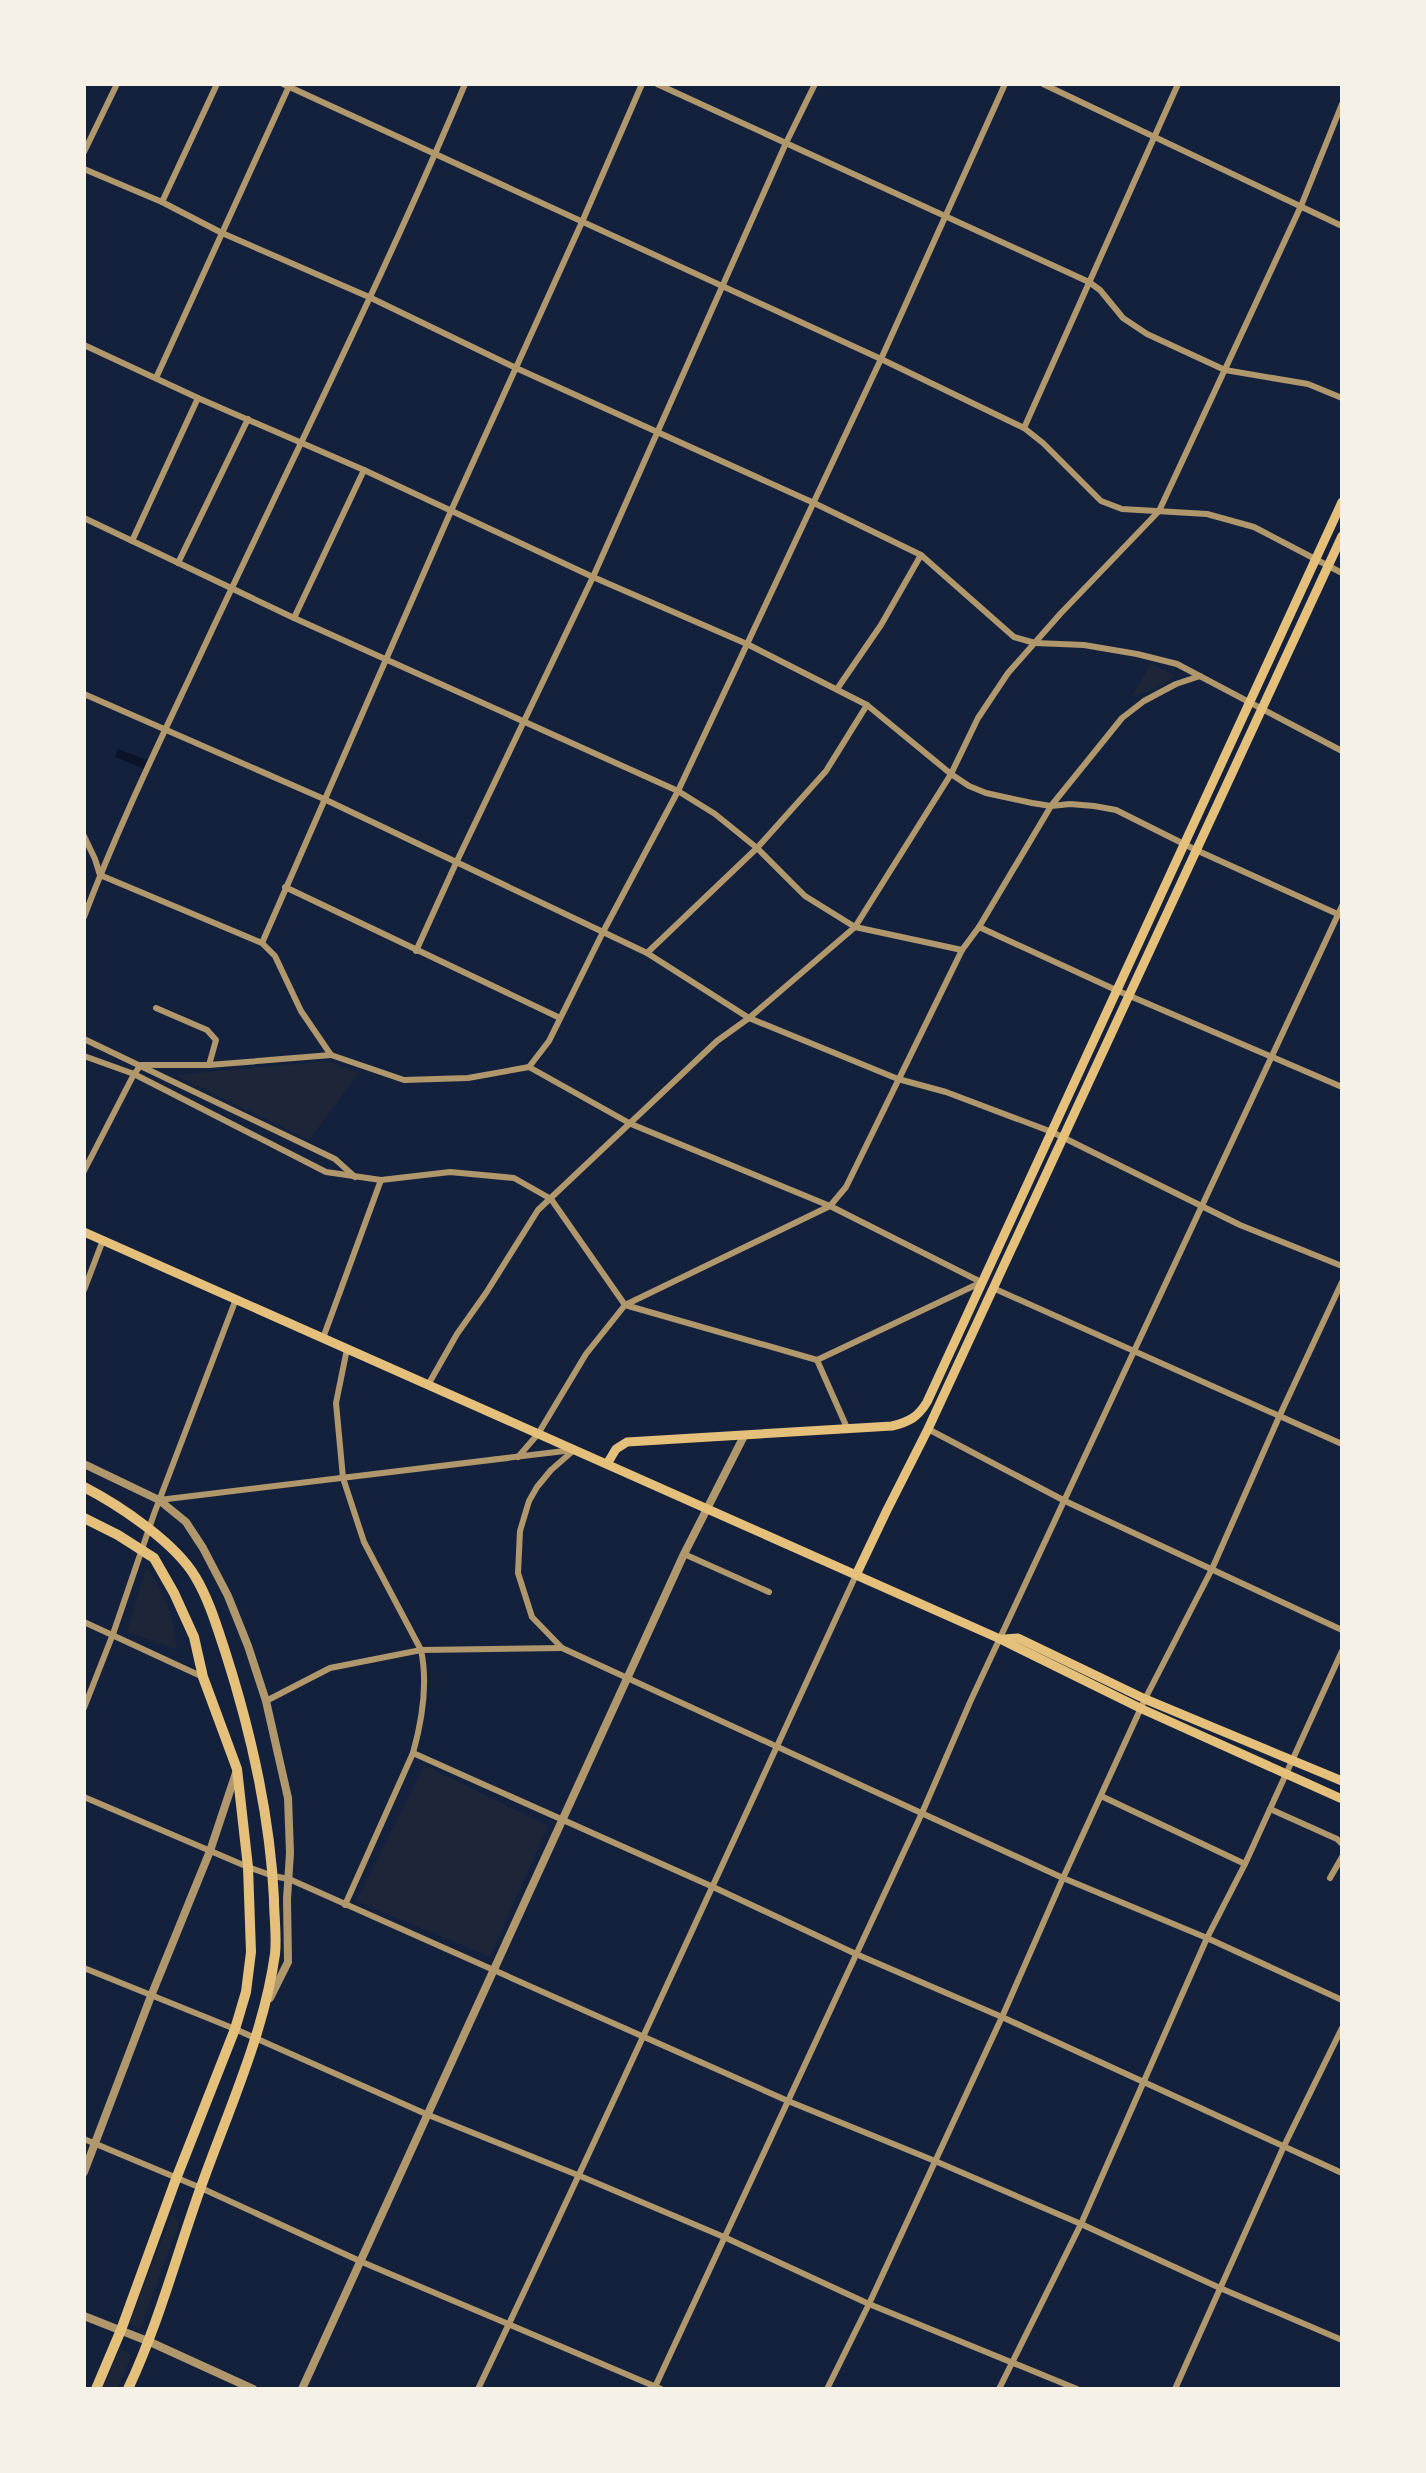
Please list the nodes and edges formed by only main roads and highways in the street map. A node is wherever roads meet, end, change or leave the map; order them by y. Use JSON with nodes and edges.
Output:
{"nodes":[{"id":1,"x":1342,"y":502,"type":"edge"},
{"id":2,"x":1342,"y":536,"type":"edge"},
{"id":3,"x":84,"y":1232,"type":"edge"},
{"id":4,"x":927,"y":1402,"type":"junction"},
{"id":5,"x":912,"y":1427,"type":"junction"},
{"id":6,"x":928,"y":1429,"type":"junction"},
{"id":7,"x":921,"y":1442,"type":"junction"},
{"id":8,"x":607,"y":1464,"type":"junction"},
{"id":9,"x":84,"y":1487,"type":"edge"},
{"id":10,"x":84,"y":1518,"type":"edge"},
{"id":11,"x":856,"y":1575,"type":"junction"},
{"id":12,"x":1144,"y":1704,"type":"junction"},
{"id":13,"x":1342,"y":1781,"type":"edge"},
{"id":14,"x":1342,"y":1799,"type":"edge"},
{"id":15,"x":96,"y":2389,"type":"edge"},
{"id":16,"x":128,"y":2389,"type":"edge"}],
"edges":[{"from":1,"to":4,"type":"main road"},
{"from":2,"to":6,"type":"main road"},
{"from":3,"to":8,"type":"main road"},
{"from":4,"to":5,"type":"main road"},
{"from":4,"to":6,"type":"main road"},
{"from":5,"to":7,"type":"main road"},
{"from":5,"to":8,"type":"main road"},
{"from":6,"to":7,"type":"main road"},
{"from":7,"to":11,"type":"main road"},
{"from":8,"to":11,"type":"main road"},
{"from":9,"to":16,"type":"main road"},
{"from":10,"to":15,"type":"main road"},
{"from":11,"to":12,"type":"main road"},
{"from":12,"to":13,"type":"main road"},
{"from":12,"to":14,"type":"main road"}]}
